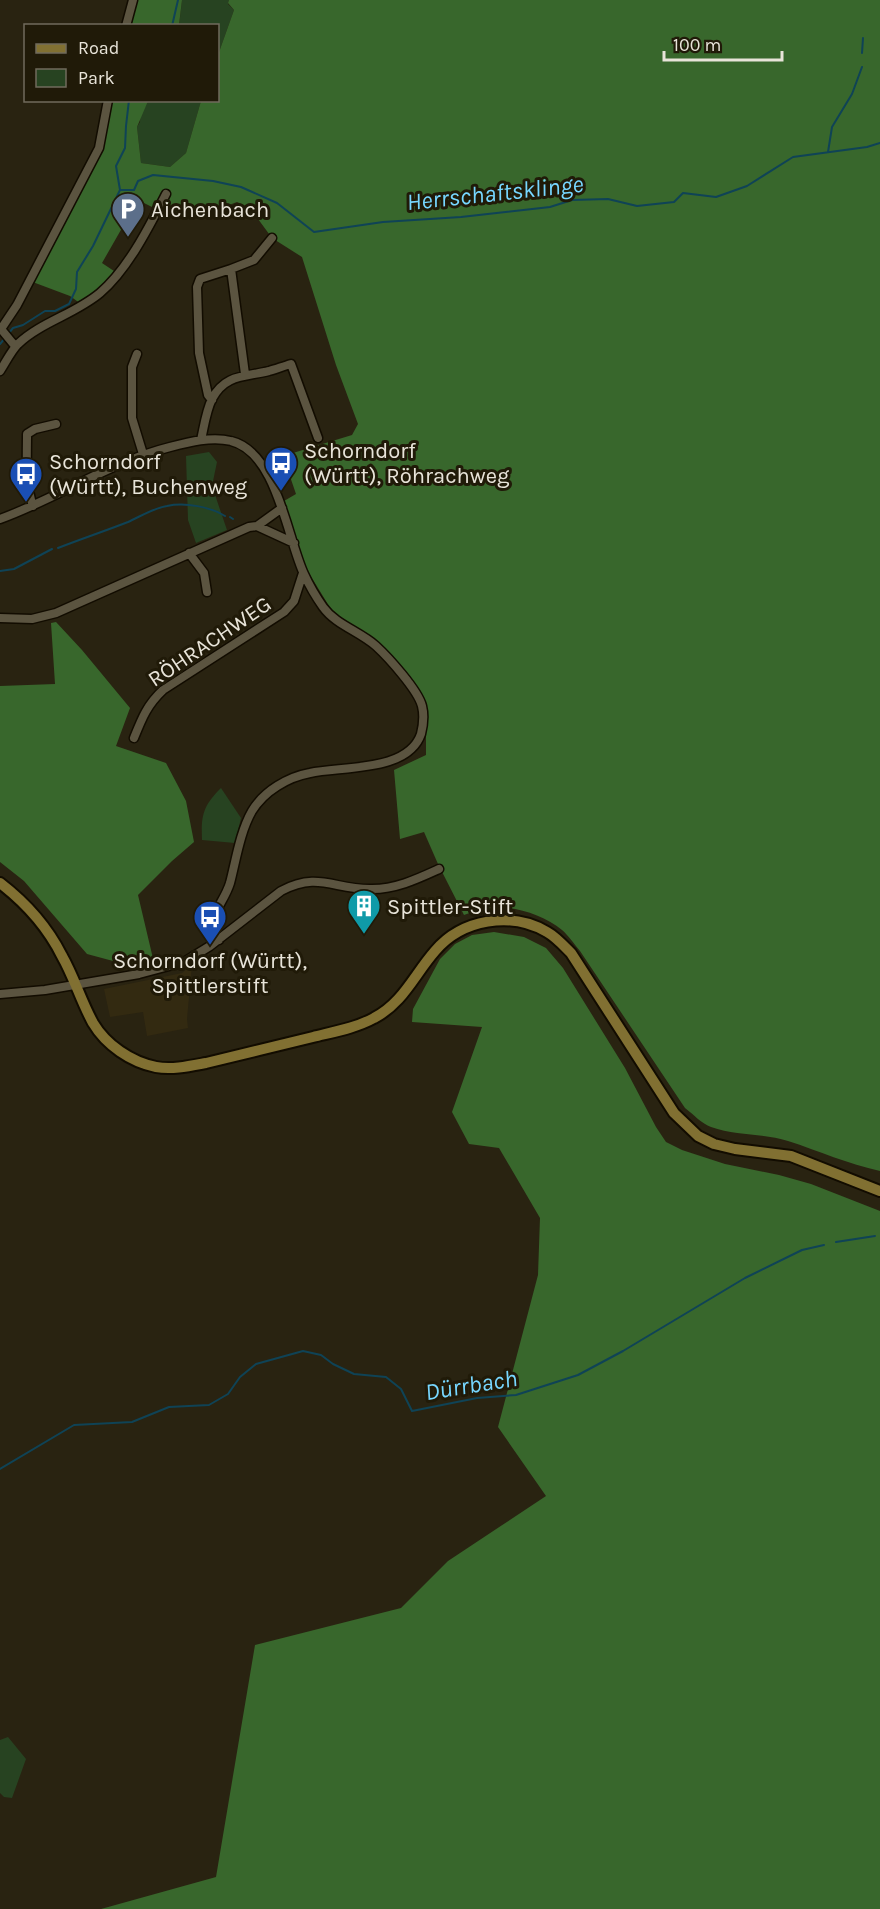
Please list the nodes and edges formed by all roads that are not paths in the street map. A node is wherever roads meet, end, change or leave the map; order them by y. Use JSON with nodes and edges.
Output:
{"nodes":[{"id":1,"x":133,"y":0,"type":"edge"},
{"id":2,"x":127,"y":24,"type":"edge"},
{"id":3,"x":108,"y":102,"type":"edge"},
{"id":4,"x":166,"y":194,"type":"dead end"},
{"id":5,"x":272,"y":238,"type":"dead end"},
{"id":6,"x":231,"y":269,"type":"junction"},
{"id":7,"x":1,"y":329,"type":"edge"},
{"id":8,"x":15,"y":346,"type":"junction"},
{"id":9,"x":136,"y":354,"type":"dead end"},
{"id":10,"x":0,"y":371,"type":"edge"},
{"id":11,"x":244,"y":374,"type":"junction"},
{"id":12,"x":212,"y":400,"type":"junction"},
{"id":13,"x":56,"y":424,"type":"dead end"},
{"id":14,"x":318,"y":438,"type":"dead end"},
{"id":15,"x":201,"y":440,"type":"junction"},
{"id":16,"x":142,"y":454,"type":"junction"},
{"id":17,"x":33,"y":506,"type":"junction"},
{"id":18,"x":282,"y":508,"type":"junction"},
{"id":19,"x":0,"y":519,"type":"edge"},
{"id":20,"x":257,"y":526,"type":"junction"},
{"id":21,"x":294,"y":543,"type":"junction"},
{"id":22,"x":189,"y":554,"type":"junction"},
{"id":23,"x":303,"y":573,"type":"junction"},
{"id":24,"x":207,"y":592,"type":"dead end"},
{"id":25,"x":3,"y":618,"type":"edge"},
{"id":26,"x":134,"y":738,"type":"dead end"},
{"id":27,"x":439,"y":869,"type":"dead end"},
{"id":28,"x":0,"y":883,"type":"edge"},
{"id":29,"x":219,"y":940,"type":"junction"},
{"id":30,"x":76,"y":984,"type":"junction"},
{"id":31,"x":0,"y":994,"type":"edge"},
{"id":32,"x":880,"y":1191,"type":"edge"}],
"edges":[{"from":1,"to":2,"type":"street"},
{"from":3,"to":7,"type":"street"},
{"from":4,"to":8,"type":"street"},
{"from":5,"to":6,"type":"street"},
{"from":6,"to":11,"type":"street"},
{"from":6,"to":12,"type":"street"},
{"from":7,"to":8,"type":"street"},
{"from":8,"to":10,"type":"street"},
{"from":9,"to":16,"type":"street"},
{"from":11,"to":12,"type":"street"},
{"from":11,"to":14,"type":"street"},
{"from":12,"to":15,"type":"street"},
{"from":13,"to":17,"type":"street"},
{"from":15,"to":16,"type":"street"},
{"from":15,"to":18,"type":"street"},
{"from":16,"to":17,"type":"street"},
{"from":17,"to":19,"type":"street"},
{"from":18,"to":20,"type":"street"},
{"from":18,"to":21,"type":"street"},
{"from":20,"to":21,"type":"street"},
{"from":20,"to":22,"type":"street"},
{"from":21,"to":23,"type":"street"},
{"from":22,"to":24,"type":"street"},
{"from":22,"to":25,"type":"street"},
{"from":23,"to":26,"type":"street","name":"RÖHRACHWEG"},
{"from":23,"to":29,"type":"street"},
{"from":27,"to":29,"type":"street"},
{"from":28,"to":30,"type":"main road"},
{"from":29,"to":30,"type":"street"},
{"from":30,"to":31,"type":"street"},
{"from":30,"to":32,"type":"main road"}]}
